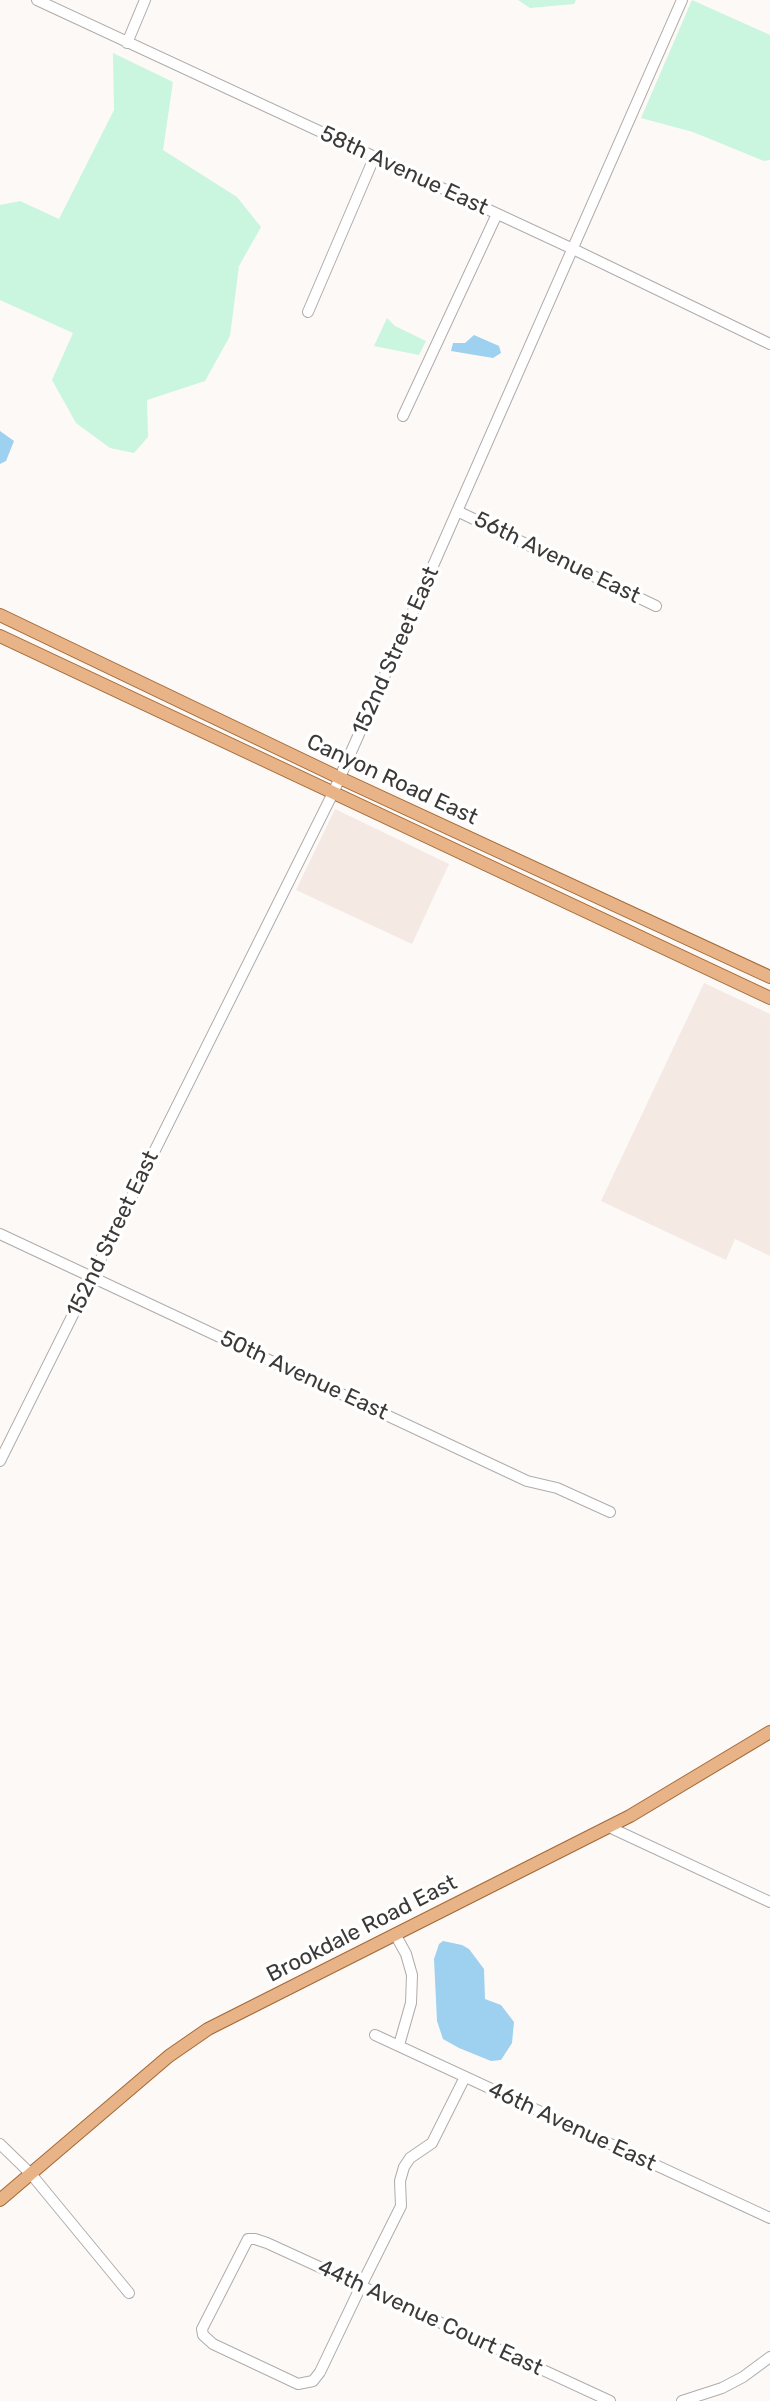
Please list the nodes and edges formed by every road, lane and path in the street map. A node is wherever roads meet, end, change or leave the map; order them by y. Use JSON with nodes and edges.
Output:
{"nodes":[{"id":1,"x":37,"y":0,"type":"edge"},
{"id":2,"x":145,"y":0,"type":"edge"},
{"id":3,"x":682,"y":0,"type":"edge"},
{"id":4,"x":127,"y":43,"type":"junction"},
{"id":5,"x":374,"y":158,"type":"junction"},
{"id":6,"x":497,"y":214,"type":"junction"},
{"id":7,"x":573,"y":249,"type":"junction"},
{"id":8,"x":308,"y":312,"type":"dead end"},
{"id":9,"x":770,"y":344,"type":"edge"},
{"id":10,"x":403,"y":416,"type":"dead end"},
{"id":11,"x":457,"y":511,"type":"junction"},
{"id":12,"x":656,"y":606,"type":"dead end"},
{"id":13,"x":0,"y":615,"type":"edge"},
{"id":14,"x":0,"y":636,"type":"edge"},
{"id":15,"x":340,"y":778,"type":"junction"},
{"id":16,"x":333,"y":793,"type":"junction"},
{"id":17,"x":770,"y":977,"type":"edge"},
{"id":18,"x":770,"y":998,"type":"edge"},
{"id":19,"x":0,"y":1234,"type":"edge"},
{"id":20,"x":92,"y":1278,"type":"junction"},
{"id":21,"x":0,"y":1461,"type":"edge"},
{"id":22,"x":610,"y":1512,"type":"dead end"},
{"id":23,"x":770,"y":1732,"type":"edge"},
{"id":24,"x":609,"y":1827,"type":"junction"},
{"id":25,"x":770,"y":1902,"type":"edge"},
{"id":26,"x":395,"y":1934,"type":"junction"},
{"id":27,"x":375,"y":2035,"type":"dead end"},
{"id":28,"x":399,"y":2045,"type":"junction"},
{"id":29,"x":465,"y":2077,"type":"junction"},
{"id":30,"x":0,"y":2144,"type":"edge"},
{"id":31,"x":31,"y":2174,"type":"junction"},
{"id":32,"x":0,"y":2200,"type":"edge"},
{"id":33,"x":770,"y":2218,"type":"edge"},
{"id":34,"x":361,"y":2286,"type":"junction"},
{"id":35,"x":129,"y":2293,"type":"dead end"},
{"id":36,"x":770,"y":2357,"type":"edge"},
{"id":37,"x":610,"y":2401,"type":"edge"},
{"id":38,"x":682,"y":2401,"type":"edge"}],
"edges":[{"from":1,"to":4,"type":"street","name":"58th Avenue East"},
{"from":2,"to":4,"type":"street"},
{"from":3,"to":7,"type":"street","name":"152nd Street East"},
{"from":4,"to":5,"type":"street","name":"58th Avenue East"},
{"from":5,"to":6,"type":"street","name":"58th Avenue East"},
{"from":5,"to":8,"type":"street"},
{"from":6,"to":7,"type":"street","name":"58th Avenue East"},
{"from":6,"to":10,"type":"street"},
{"from":7,"to":9,"type":"street","name":"58th Avenue East"},
{"from":7,"to":11,"type":"street","name":"152nd Street East"},
{"from":11,"to":12,"type":"street","name":"56th Avenue East"},
{"from":11,"to":15,"type":"street","name":"152nd Street East"},
{"from":13,"to":15,"type":"main road","name":"Canyon Road East"},
{"from":14,"to":16,"type":"main road","name":"Canyon Road East"},
{"from":15,"to":16,"type":"street","name":"152nd Street East"},
{"from":15,"to":17,"type":"main road","name":"Canyon Road East"},
{"from":16,"to":18,"type":"main road","name":"Canyon Road East"},
{"from":16,"to":20,"type":"street","name":"152nd Street East"},
{"from":19,"to":20,"type":"street","name":"50th Avenue East"},
{"from":20,"to":21,"type":"street","name":"152nd Street East"},
{"from":20,"to":22,"type":"street","name":"50th Avenue East"},
{"from":23,"to":24,"type":"main road","name":"Brookdale Road East"},
{"from":24,"to":25,"type":"street"},
{"from":24,"to":26,"type":"main road","name":"Brookdale Road East"},
{"from":26,"to":28,"type":"street"},
{"from":26,"to":31,"type":"main road","name":"Brookdale Road East"},
{"from":27,"to":28,"type":"street","name":"46th Avenue East"},
{"from":28,"to":29,"type":"street","name":"46th Avenue East"},
{"from":29,"to":33,"type":"street","name":"46th Avenue East"},
{"from":29,"to":34,"type":"street"},
{"from":30,"to":31,"type":"street"},
{"from":31,"to":32,"type":"main road","name":"Brookdale Road East"},
{"from":31,"to":35,"type":"street"},
{"from":34,"to":34,"type":"street","name":"44th Avenue Court East"},
{"from":34,"to":37,"type":"street","name":"44th Avenue Court East"},
{"from":36,"to":38,"type":"street"}]}
